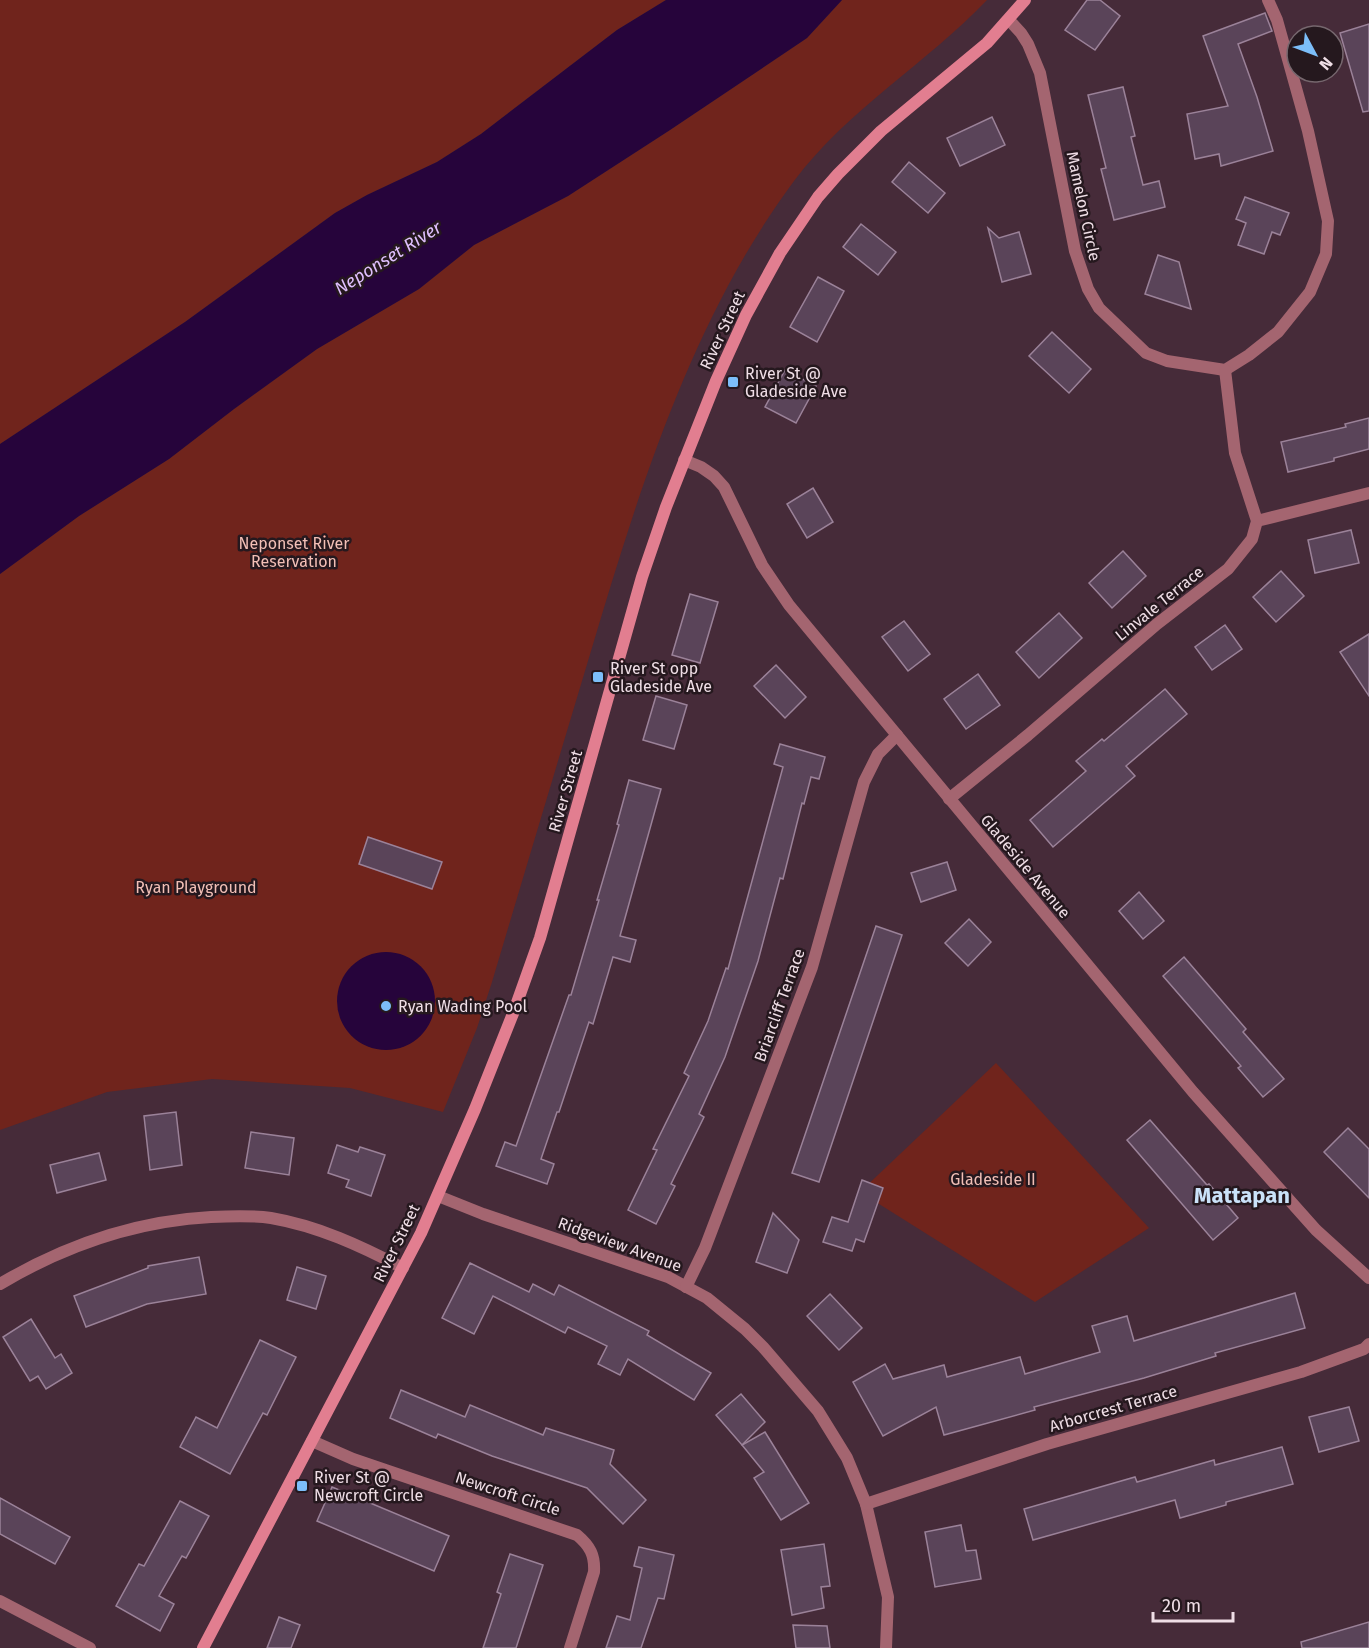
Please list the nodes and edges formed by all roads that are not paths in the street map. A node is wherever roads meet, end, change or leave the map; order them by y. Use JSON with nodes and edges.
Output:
{"nodes":[{"id":1,"x":1025,"y":0,"type":"edge"},
{"id":2,"x":1268,"y":0,"type":"edge"},
{"id":3,"x":1009,"y":20,"type":"junction"},
{"id":4,"x":1225,"y":370,"type":"junction"},
{"id":5,"x":684,"y":460,"type":"junction"},
{"id":6,"x":1369,"y":494,"type":"edge"},
{"id":7,"x":1257,"y":521,"type":"junction"},
{"id":8,"x":897,"y":735,"type":"junction"},
{"id":9,"x":949,"y":799,"type":"junction"},
{"id":10,"x":438,"y":1196,"type":"junction"},
{"id":11,"x":403,"y":1268,"type":"junction"},
{"id":12,"x":1369,"y":1278,"type":"edge"},
{"id":13,"x":0,"y":1284,"type":"edge"},
{"id":14,"x":686,"y":1287,"type":"junction"},
{"id":15,"x":1369,"y":1344,"type":"edge"},
{"id":16,"x":312,"y":1441,"type":"junction"},
{"id":17,"x":866,"y":1504,"type":"junction"},
{"id":18,"x":0,"y":1600,"type":"edge"},
{"id":19,"x":90,"y":1648,"type":"edge"},
{"id":20,"x":203,"y":1648,"type":"edge"},
{"id":21,"x":570,"y":1648,"type":"edge"},
{"id":22,"x":886,"y":1648,"type":"edge"}],
"edges":[{"from":1,"to":3,"type":"main road","name":"River Street"},
{"from":2,"to":4,"type":"street"},
{"from":3,"to":4,"type":"street","name":"Mamelon Circle"},
{"from":3,"to":5,"type":"main road","name":"River Street"},
{"from":4,"to":7,"type":"street"},
{"from":5,"to":8,"type":"street","name":"Gladeside Avenue"},
{"from":5,"to":10,"type":"main road","name":"River Street"},
{"from":6,"to":7,"type":"street"},
{"from":7,"to":9,"type":"street","name":"Linvale Terrace"},
{"from":8,"to":9,"type":"street","name":"Gladeside Avenue"},
{"from":8,"to":14,"type":"street","name":"Briarcliff Terrace"},
{"from":9,"to":12,"type":"street","name":"Gladeside Avenue"},
{"from":10,"to":11,"type":"main road","name":"River Street"},
{"from":10,"to":14,"type":"street","name":"Ridgeview Avenue"},
{"from":11,"to":13,"type":"street"},
{"from":11,"to":16,"type":"main road","name":"River Street"},
{"from":14,"to":17,"type":"street","name":"Ridgeview Avenue"},
{"from":15,"to":17,"type":"street","name":"Arborcrest Terrace"},
{"from":16,"to":20,"type":"main road","name":"River Street"},
{"from":16,"to":21,"type":"street","name":"Newcroft Circle"},
{"from":17,"to":22,"type":"street","name":"Ridgeview Avenue"},
{"from":18,"to":19,"type":"street"}]}
